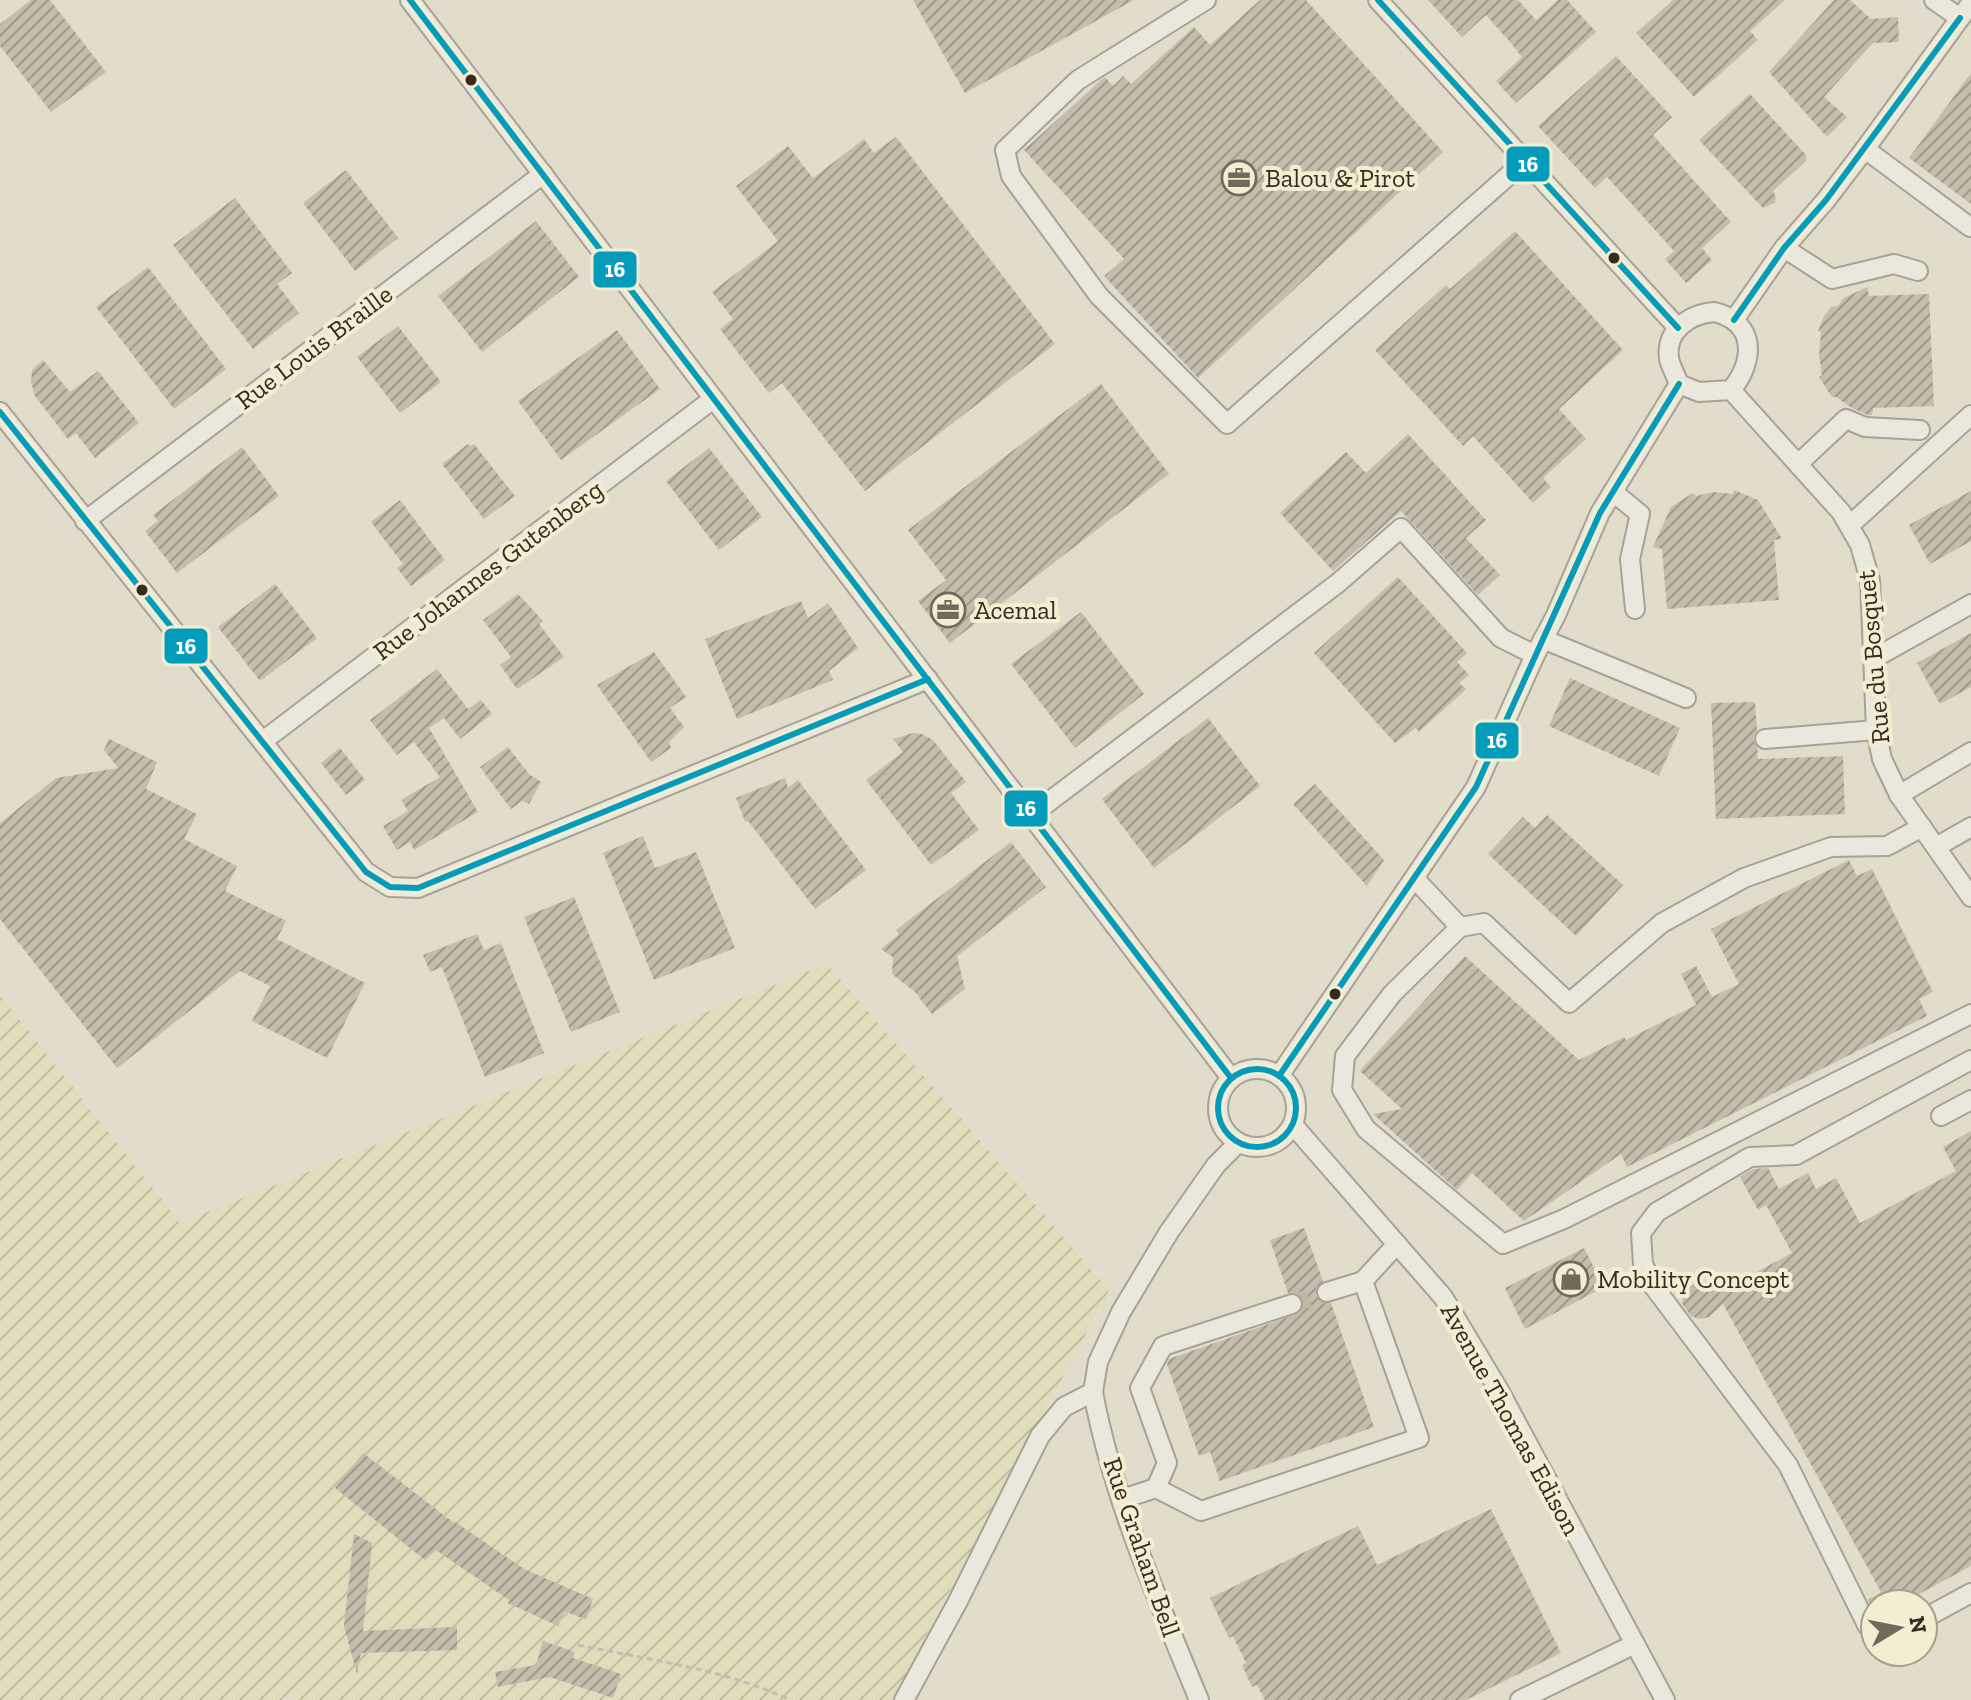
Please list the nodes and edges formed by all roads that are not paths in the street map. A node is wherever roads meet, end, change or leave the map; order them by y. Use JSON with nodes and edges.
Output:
{"nodes":[{"id":1,"x":410,"y":0,"type":"edge"},
{"id":2,"x":1206,"y":0,"type":"edge"},
{"id":3,"x":1378,"y":0,"type":"edge"},
{"id":4,"x":1934,"y":0,"type":"edge"},
{"id":5,"x":1965,"y":11,"type":"edge"},
{"id":6,"x":1865,"y":149,"type":"junction"},
{"id":7,"x":1525,"y":161,"type":"junction"},
{"id":8,"x":543,"y":174,"type":"junction"},
{"id":9,"x":1970,"y":227,"type":"edge"},
{"id":10,"x":1784,"y":248,"type":"junction"},
{"id":11,"x":1918,"y":271,"type":"dead end"},
{"id":12,"x":1734,"y":320,"type":"junction"},
{"id":13,"x":1678,"y":328,"type":"junction"},
{"id":14,"x":1679,"y":384,"type":"junction"},
{"id":15,"x":1731,"y":390,"type":"junction"},
{"id":16,"x":713,"y":399,"type":"junction"},
{"id":17,"x":0,"y":412,"type":"edge"},
{"id":18,"x":1971,"y":415,"type":"edge"},
{"id":19,"x":1920,"y":430,"type":"dead end"},
{"id":20,"x":1798,"y":464,"type":"junction"},
{"id":21,"x":1613,"y":492,"type":"junction"},
{"id":22,"x":85,"y":521,"type":"junction"},
{"id":23,"x":1850,"y":525,"type":"junction"},
{"id":24,"x":1971,"y":604,"type":"edge"},
{"id":25,"x":1635,"y":609,"type":"dead end"},
{"id":26,"x":1539,"y":647,"type":"junction"},
{"id":27,"x":1873,"y":659,"type":"junction"},
{"id":28,"x":928,"y":679,"type":"junction"},
{"id":29,"x":1686,"y":698,"type":"dead end"},
{"id":30,"x":1876,"y":730,"type":"junction"},
{"id":31,"x":1765,"y":739,"type":"dead end"},
{"id":32,"x":263,"y":741,"type":"junction"},
{"id":33,"x":1971,"y":752,"type":"edge"},
{"id":34,"x":1899,"y":795,"type":"junction"},
{"id":35,"x":1038,"y":810,"type":"dead end"},
{"id":36,"x":1922,"y":827,"type":"junction"},
{"id":37,"x":1971,"y":827,"type":"edge"},
{"id":38,"x":1936,"y":847,"type":"junction"},
{"id":39,"x":1415,"y":879,"type":"junction"},
{"id":40,"x":1971,"y":897,"type":"edge"},
{"id":41,"x":1460,"y":927,"type":"junction"},
{"id":42,"x":1971,"y":1014,"type":"edge"},
{"id":43,"x":1971,"y":1060,"type":"edge"},
{"id":44,"x":1279,"y":1076,"type":"junction"},
{"id":45,"x":1231,"y":1078,"type":"junction"},
{"id":46,"x":1971,"y":1100,"type":"edge"},
{"id":47,"x":1941,"y":1116,"type":"dead end"},
{"id":48,"x":1293,"y":1125,"type":"junction"},
{"id":49,"x":1238,"y":1143,"type":"junction"},
{"id":50,"x":1397,"y":1244,"type":"junction"},
{"id":51,"x":1363,"y":1281,"type":"junction"},
{"id":52,"x":1327,"y":1292,"type":"tunnel mouth"},
{"id":53,"x":1292,"y":1304,"type":"tunnel mouth"},
{"id":54,"x":1093,"y":1392,"type":"junction"},
{"id":55,"x":1156,"y":1488,"type":"junction"},
{"id":56,"x":1122,"y":1499,"type":"junction"},
{"id":57,"x":1971,"y":1593,"type":"edge"},
{"id":58,"x":1859,"y":1609,"type":"edge"},
{"id":59,"x":1939,"y":1610,"type":"edge"},
{"id":60,"x":1635,"y":1644,"type":"junction"},
{"id":61,"x":904,"y":1700,"type":"edge"},
{"id":62,"x":1199,"y":1700,"type":"edge"},
{"id":63,"x":1520,"y":1700,"type":"edge"},
{"id":64,"x":1665,"y":1700,"type":"edge"}],
"edges":[{"from":1,"to":8,"type":"street"},
{"from":2,"to":7,"type":"street"},
{"from":3,"to":7,"type":"street"},
{"from":4,"to":5,"type":"street"},
{"from":5,"to":6,"type":"street"},
{"from":6,"to":9,"type":"street"},
{"from":6,"to":10,"type":"street"},
{"from":7,"to":13,"type":"street"},
{"from":8,"to":16,"type":"street"},
{"from":8,"to":22,"type":"street","name":"Rue Louis Braille"},
{"from":10,"to":11,"type":"street"},
{"from":10,"to":12,"type":"street"},
{"from":12,"to":13,"type":"street"},
{"from":12,"to":15,"type":"street"},
{"from":13,"to":14,"type":"street"},
{"from":14,"to":15,"type":"street"},
{"from":14,"to":21,"type":"street"},
{"from":15,"to":20,"type":"street","name":"Rue du Bosquet"},
{"from":16,"to":28,"type":"street"},
{"from":16,"to":32,"type":"street","name":"Rue Johannes Gutenberg"},
{"from":17,"to":22,"type":"street"},
{"from":18,"to":23,"type":"street"},
{"from":19,"to":20,"type":"street"},
{"from":20,"to":23,"type":"street","name":"Rue du Bosquet"},
{"from":21,"to":25,"type":"street"},
{"from":21,"to":26,"type":"street"},
{"from":22,"to":32,"type":"street"},
{"from":23,"to":27,"type":"street","name":"Rue du Bosquet"},
{"from":24,"to":27,"type":"street"},
{"from":26,"to":29,"type":"street"},
{"from":26,"to":35,"type":"street"},
{"from":26,"to":39,"type":"street"},
{"from":27,"to":30,"type":"street","name":"Rue du Bosquet"},
{"from":28,"to":32,"type":"street"},
{"from":28,"to":45,"type":"street"},
{"from":30,"to":31,"type":"street"},
{"from":30,"to":34,"type":"street","name":"Rue du Bosquet"},
{"from":33,"to":34,"type":"street"},
{"from":34,"to":36,"type":"street","name":"Rue du Bosquet"},
{"from":36,"to":38,"type":"street","name":"Rue du Bosquet"},
{"from":36,"to":41,"type":"street"},
{"from":37,"to":38,"type":"street"},
{"from":38,"to":40,"type":"street","name":"Rue du Bosquet"},
{"from":39,"to":41,"type":"street"},
{"from":39,"to":44,"type":"street"},
{"from":41,"to":42,"type":"street"},
{"from":43,"to":58,"type":"street"},
{"from":44,"to":45,"type":"street"},
{"from":44,"to":48,"type":"street"},
{"from":45,"to":49,"type":"street"},
{"from":46,"to":47,"type":"street"},
{"from":48,"to":49,"type":"street"},
{"from":48,"to":50,"type":"street","name":"Avenue Thomas Edison"},
{"from":49,"to":54,"type":"street"},
{"from":50,"to":51,"type":"street"},
{"from":50,"to":60,"type":"street","name":"Avenue Thomas Edison"},
{"from":51,"to":52,"type":"street"},
{"from":51,"to":55,"type":"street"},
{"from":53,"to":55,"type":"street"},
{"from":54,"to":56,"type":"street","name":"Rue Graham Bell"},
{"from":54,"to":61,"type":"street"},
{"from":55,"to":56,"type":"street"},
{"from":56,"to":62,"type":"street","name":"Rue Graham Bell"},
{"from":57,"to":59,"type":"street"},
{"from":60,"to":63,"type":"street"},
{"from":60,"to":64,"type":"street","name":"Avenue Thomas Edison"}]}
